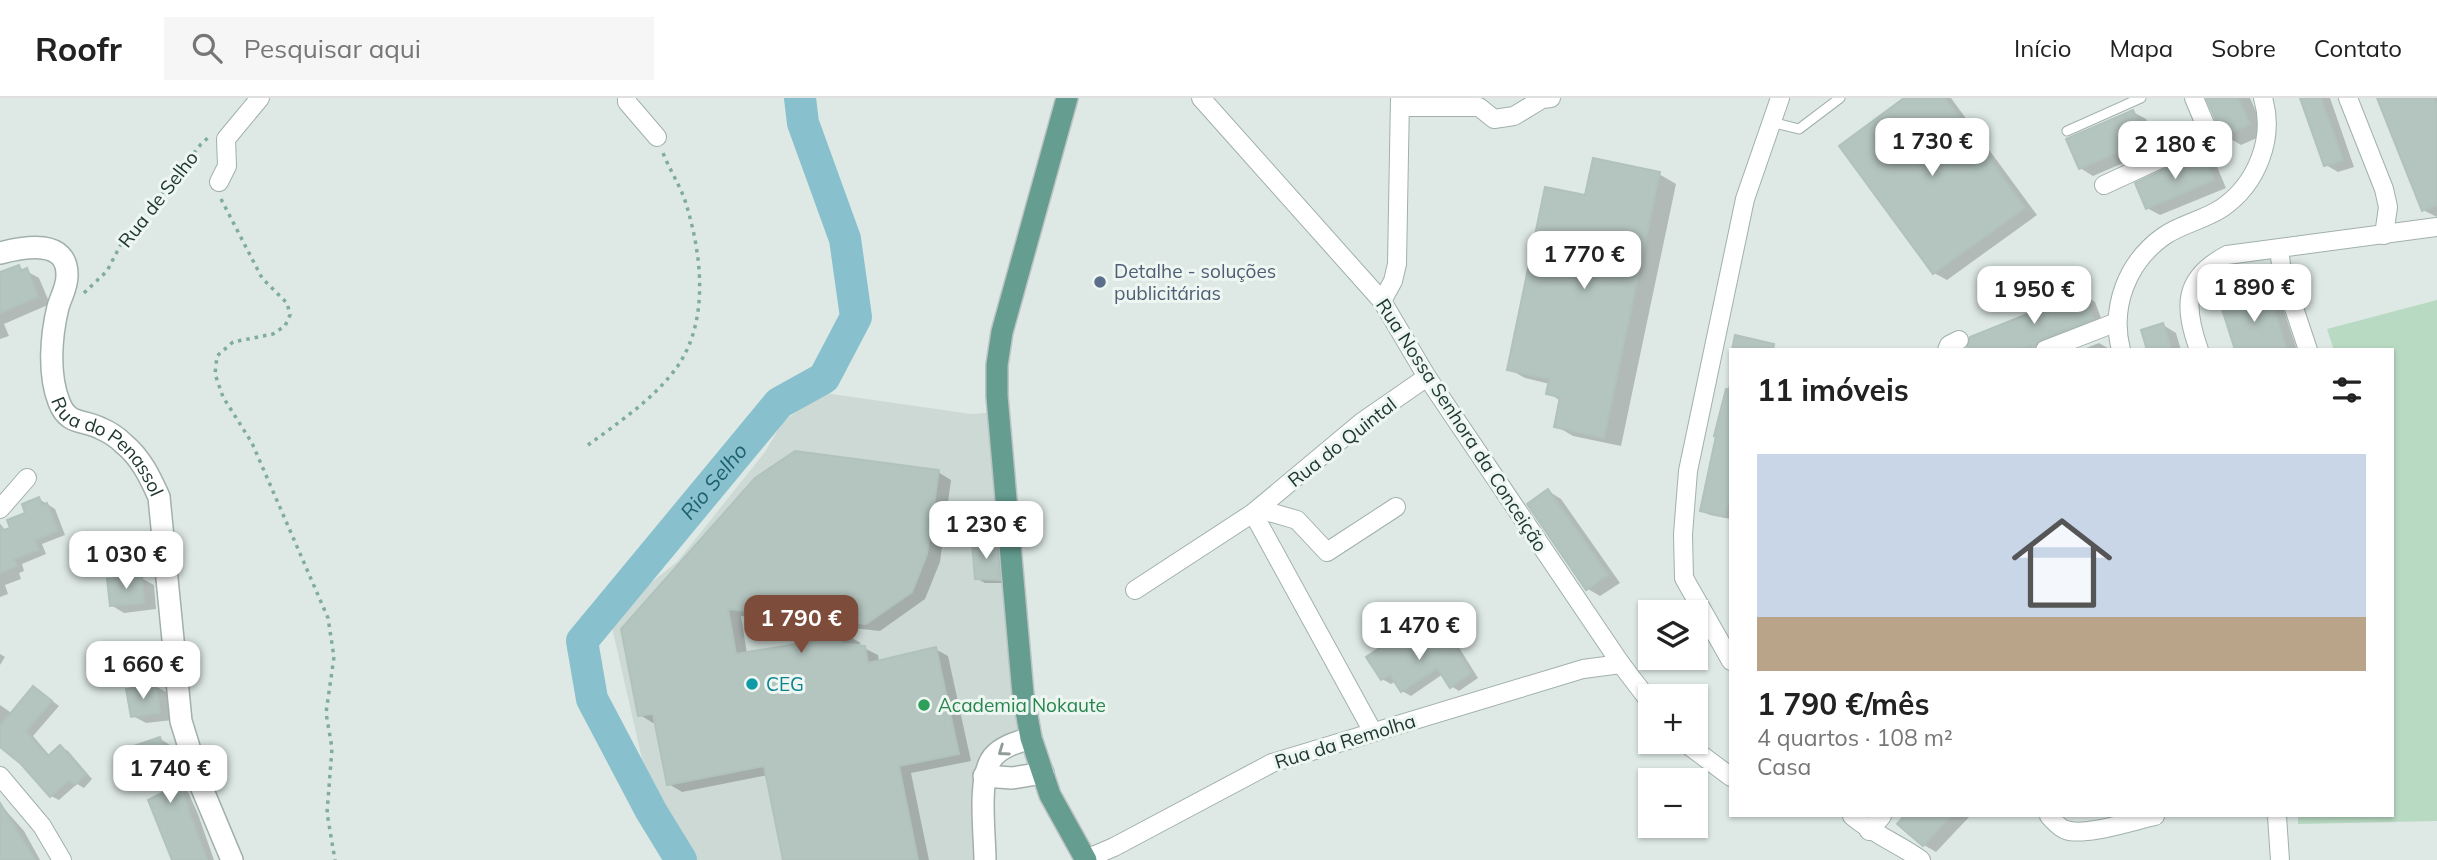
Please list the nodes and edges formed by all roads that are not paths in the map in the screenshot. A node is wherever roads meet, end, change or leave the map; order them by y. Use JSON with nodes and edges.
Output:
{"nodes":[{"id":1,"x":260,"y":98,"type":"edge"},
{"id":2,"x":627,"y":98,"type":"edge"},
{"id":3,"x":1067,"y":98,"type":"edge"},
{"id":4,"x":1201,"y":98,"type":"edge"},
{"id":5,"x":1551,"y":98,"type":"edge"},
{"id":6,"x":1780,"y":98,"type":"edge"},
{"id":7,"x":1840,"y":98,"type":"edge"},
{"id":8,"x":2141,"y":98,"type":"edge"},
{"id":9,"x":2194,"y":98,"type":"edge"},
{"id":10,"x":2263,"y":98,"type":"edge"},
{"id":11,"x":2348,"y":98,"type":"edge"},
{"id":12,"x":2130,"y":100,"type":"edge"},
{"id":13,"x":1400,"y":103,"type":"edge"},
{"id":14,"x":1771,"y":122,"type":"junction"},
{"id":15,"x":2067,"y":131,"type":"dead end"},
{"id":16,"x":657,"y":137,"type":"road end"},
{"id":17,"x":219,"y":182,"type":"road end"},
{"id":18,"x":2104,"y":185,"type":"dead end"},
{"id":19,"x":2437,"y":227,"type":"edge"},
{"id":20,"x":2384,"y":235,"type":"junction"},
{"id":21,"x":2279,"y":249,"type":"junction"},
{"id":22,"x":0,"y":253,"type":"edge"},
{"id":23,"x":1382,"y":300,"type":"junction"},
{"id":24,"x":2117,"y":322,"type":"junction"},
{"id":25,"x":2053,"y":348,"type":"edge"},
{"id":26,"x":2120,"y":348,"type":"edge"},
{"id":27,"x":2198,"y":348,"type":"edge"},
{"id":28,"x":2307,"y":348,"type":"edge"},
{"id":29,"x":1427,"y":377,"type":"junction"},
{"id":30,"x":27,"y":478,"type":"dead end"},
{"id":31,"x":1396,"y":507,"type":"dead end"},
{"id":32,"x":0,"y":509,"type":"edge"},
{"id":33,"x":1256,"y":511,"type":"junction"},
{"id":34,"x":1135,"y":590,"type":"dead end"},
{"id":35,"x":1729,"y":657,"type":"edge"},
{"id":36,"x":1621,"y":664,"type":"junction"},
{"id":37,"x":1638,"y":686,"type":"edge"},
{"id":38,"x":1373,"y":732,"type":"junction"},
{"id":39,"x":1031,"y":738,"type":"junction"},
{"id":40,"x":1700,"y":754,"type":"edge"},
{"id":41,"x":1043,"y":773,"type":"junction"},
{"id":42,"x":0,"y":776,"type":"edge"},
{"id":43,"x":984,"y":776,"type":"junction"},
{"id":44,"x":1729,"y":776,"type":"edge"},
{"id":45,"x":1853,"y":817,"type":"edge"},
{"id":46,"x":1881,"y":817,"type":"edge"},
{"id":47,"x":2050,"y":817,"type":"edge"},
{"id":48,"x":2151,"y":817,"type":"edge"},
{"id":49,"x":2277,"y":818,"type":"edge"},
{"id":50,"x":1869,"y":831,"type":"junction"},
{"id":51,"x":62,"y":860,"type":"edge"},
{"id":52,"x":232,"y":860,"type":"edge"},
{"id":53,"x":985,"y":860,"type":"edge"},
{"id":54,"x":1086,"y":860,"type":"edge"},
{"id":55,"x":1921,"y":860,"type":"edge"},
{"id":56,"x":2280,"y":860,"type":"edge"}],
"edges":[{"from":1,"to":17,"type":"street","name":"Rua de Selho"},
{"from":2,"to":16,"type":"street"},
{"from":3,"to":39,"type":"main road"},
{"from":4,"to":23,"type":"street","name":"Rua Nossa Senhora da Conceição"},
{"from":5,"to":13,"type":"street"},
{"from":6,"to":14,"type":"street"},
{"from":7,"to":14,"type":"lane"},
{"from":8,"to":12,"type":"lane"},
{"from":9,"to":18,"type":"street"},
{"from":10,"to":24,"type":"street"},
{"from":11,"to":20,"type":"street"},
{"from":12,"to":15,"type":"lane"},
{"from":13,"to":23,"type":"street"},
{"from":14,"to":35,"type":"street"},
{"from":19,"to":20,"type":"street"},
{"from":20,"to":21,"type":"street"},
{"from":21,"to":27,"type":"street"},
{"from":21,"to":28,"type":"street"},
{"from":22,"to":52,"type":"street","name":"Rua do Penassol"},
{"from":23,"to":29,"type":"street","name":"Rua Nossa Senhora da Conceição"},
{"from":24,"to":25,"type":"street"},
{"from":24,"to":26,"type":"street"},
{"from":29,"to":33,"type":"street","name":"Rua do Quintal"},
{"from":29,"to":36,"type":"street","name":"Rua Nossa Senhora da Conceição"},
{"from":30,"to":32,"type":"street"},
{"from":31,"to":33,"type":"street","name":"Rua do Quintal"},
{"from":33,"to":34,"type":"street","name":"Rua do Quintal"},
{"from":33,"to":38,"type":"street"},
{"from":36,"to":37,"type":"street","name":"Rua Nossa Senhora da Conceição"},
{"from":36,"to":38,"type":"street","name":"Rua da Remolha"},
{"from":38,"to":54,"type":"street","name":"Rua da Remolha"},
{"from":39,"to":41,"type":"main road"},
{"from":39,"to":43,"type":"street","one_way":true},
{"from":40,"to":44,"type":"street"},
{"from":41,"to":43,"type":"street"},
{"from":41,"to":54,"type":"main road"},
{"from":42,"to":51,"type":"street"},
{"from":43,"to":53,"type":"street"},
{"from":45,"to":50,"type":"street"},
{"from":46,"to":50,"type":"street"},
{"from":47,"to":48,"type":"street"},
{"from":49,"to":56,"type":"street"},
{"from":50,"to":55,"type":"street"}]}
